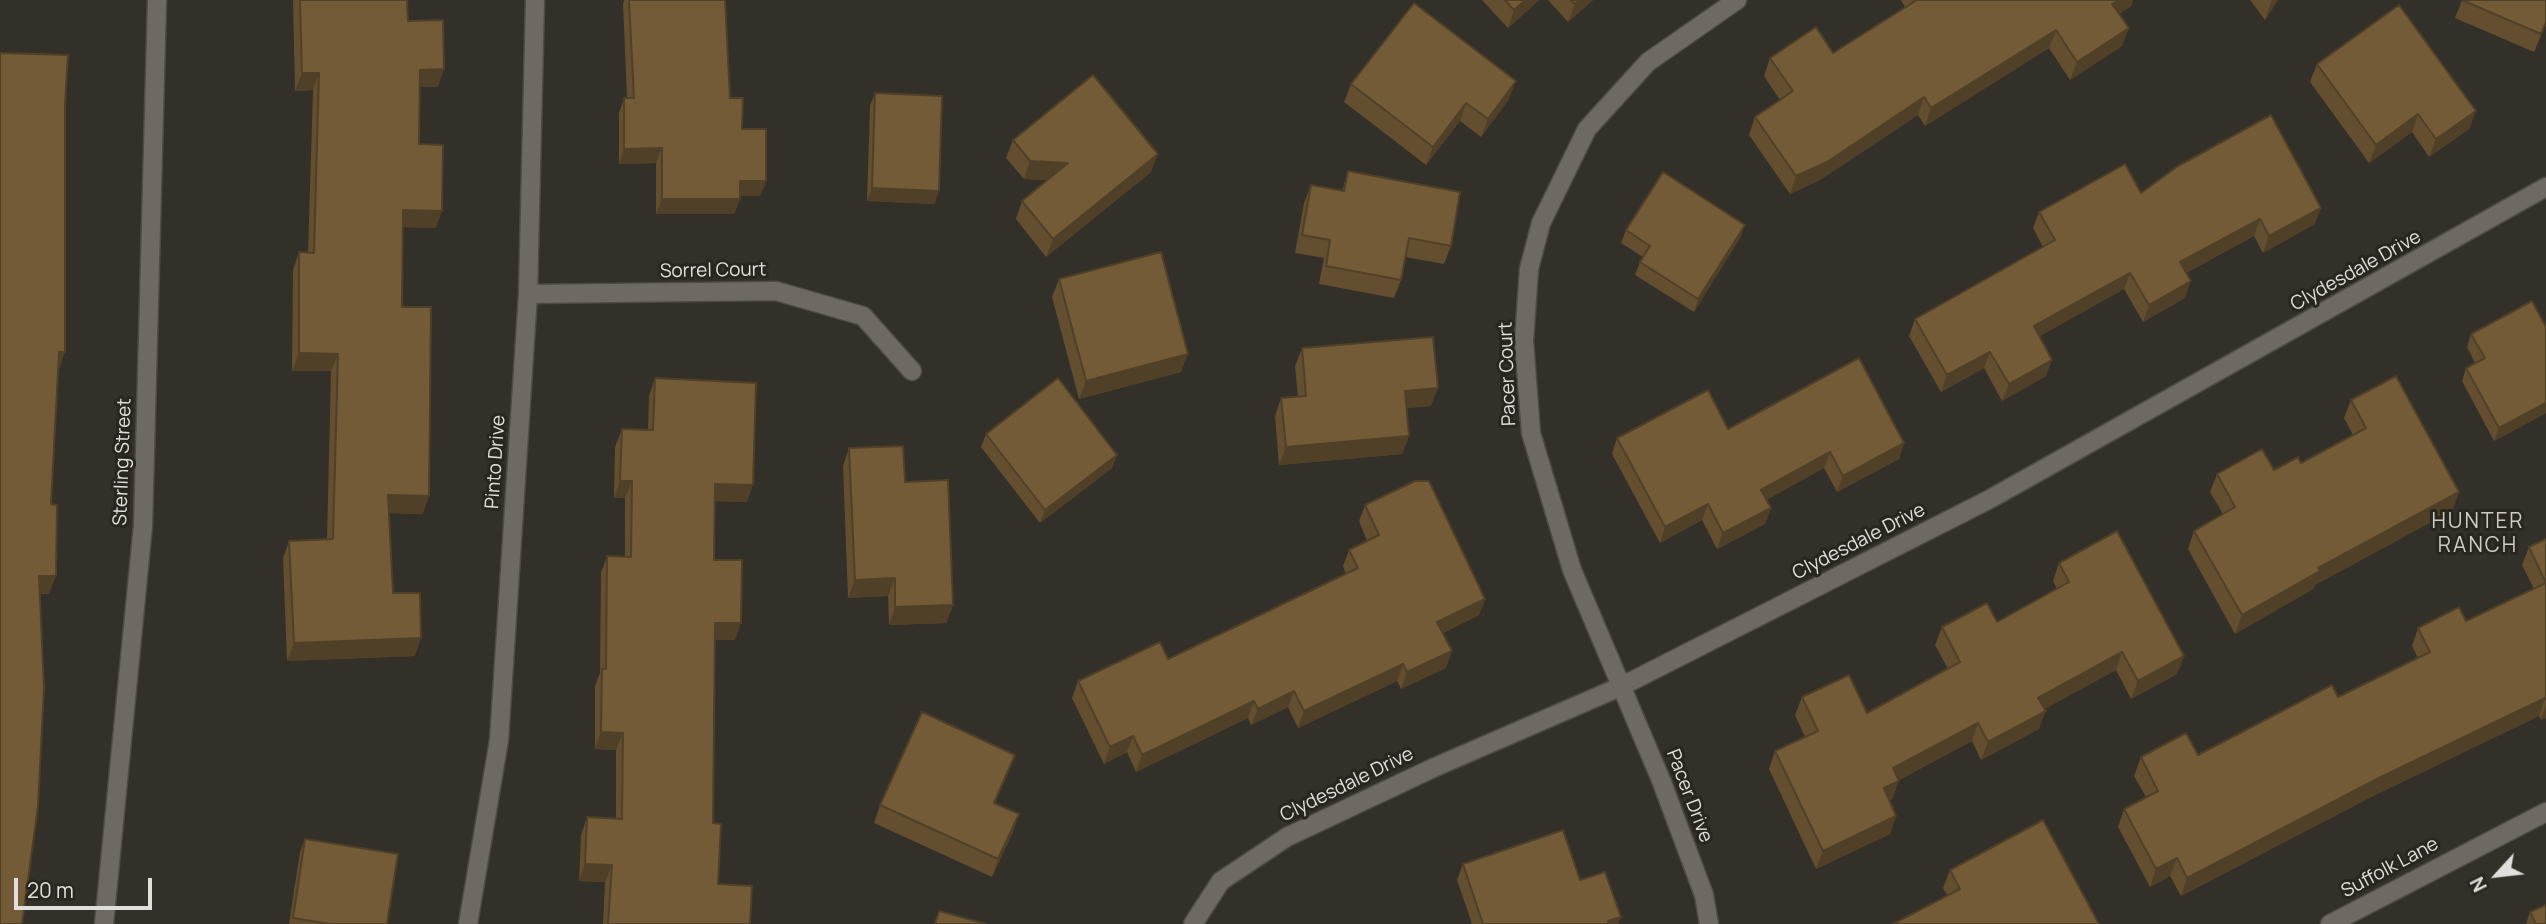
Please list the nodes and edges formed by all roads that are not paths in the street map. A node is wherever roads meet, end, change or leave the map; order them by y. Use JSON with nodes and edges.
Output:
{"nodes":[{"id":1,"x":157,"y":0,"type":"edge"},
{"id":2,"x":534,"y":0,"type":"edge"},
{"id":3,"x":1737,"y":0,"type":"edge"},
{"id":4,"x":2546,"y":187,"type":"edge"},
{"id":5,"x":528,"y":294,"type":"junction"},
{"id":6,"x":912,"y":371,"type":"dead end"},
{"id":7,"x":1622,"y":686,"type":"junction"},
{"id":8,"x":2546,"y":812,"type":"edge"},
{"id":9,"x":104,"y":924,"type":"edge"},
{"id":10,"x":468,"y":924,"type":"edge"},
{"id":11,"x":1193,"y":924,"type":"edge"},
{"id":12,"x":1709,"y":924,"type":"edge"},
{"id":13,"x":2330,"y":924,"type":"edge"}],
"edges":[{"from":1,"to":9,"type":"street","name":"Sterling Street"},
{"from":2,"to":5,"type":"street","name":"Pinto Drive"},
{"from":3,"to":7,"type":"street","name":"Pacer Court"},
{"from":4,"to":7,"type":"street","name":"Clydesdale Drive"},
{"from":5,"to":6,"type":"street","name":"Sorrel Court"},
{"from":5,"to":10,"type":"street","name":"Pinto Drive"},
{"from":7,"to":11,"type":"street","name":"Clydesdale Drive"},
{"from":7,"to":12,"type":"street","name":"Pacer Drive"},
{"from":8,"to":13,"type":"street","name":"Suffolk Lane"}]}
